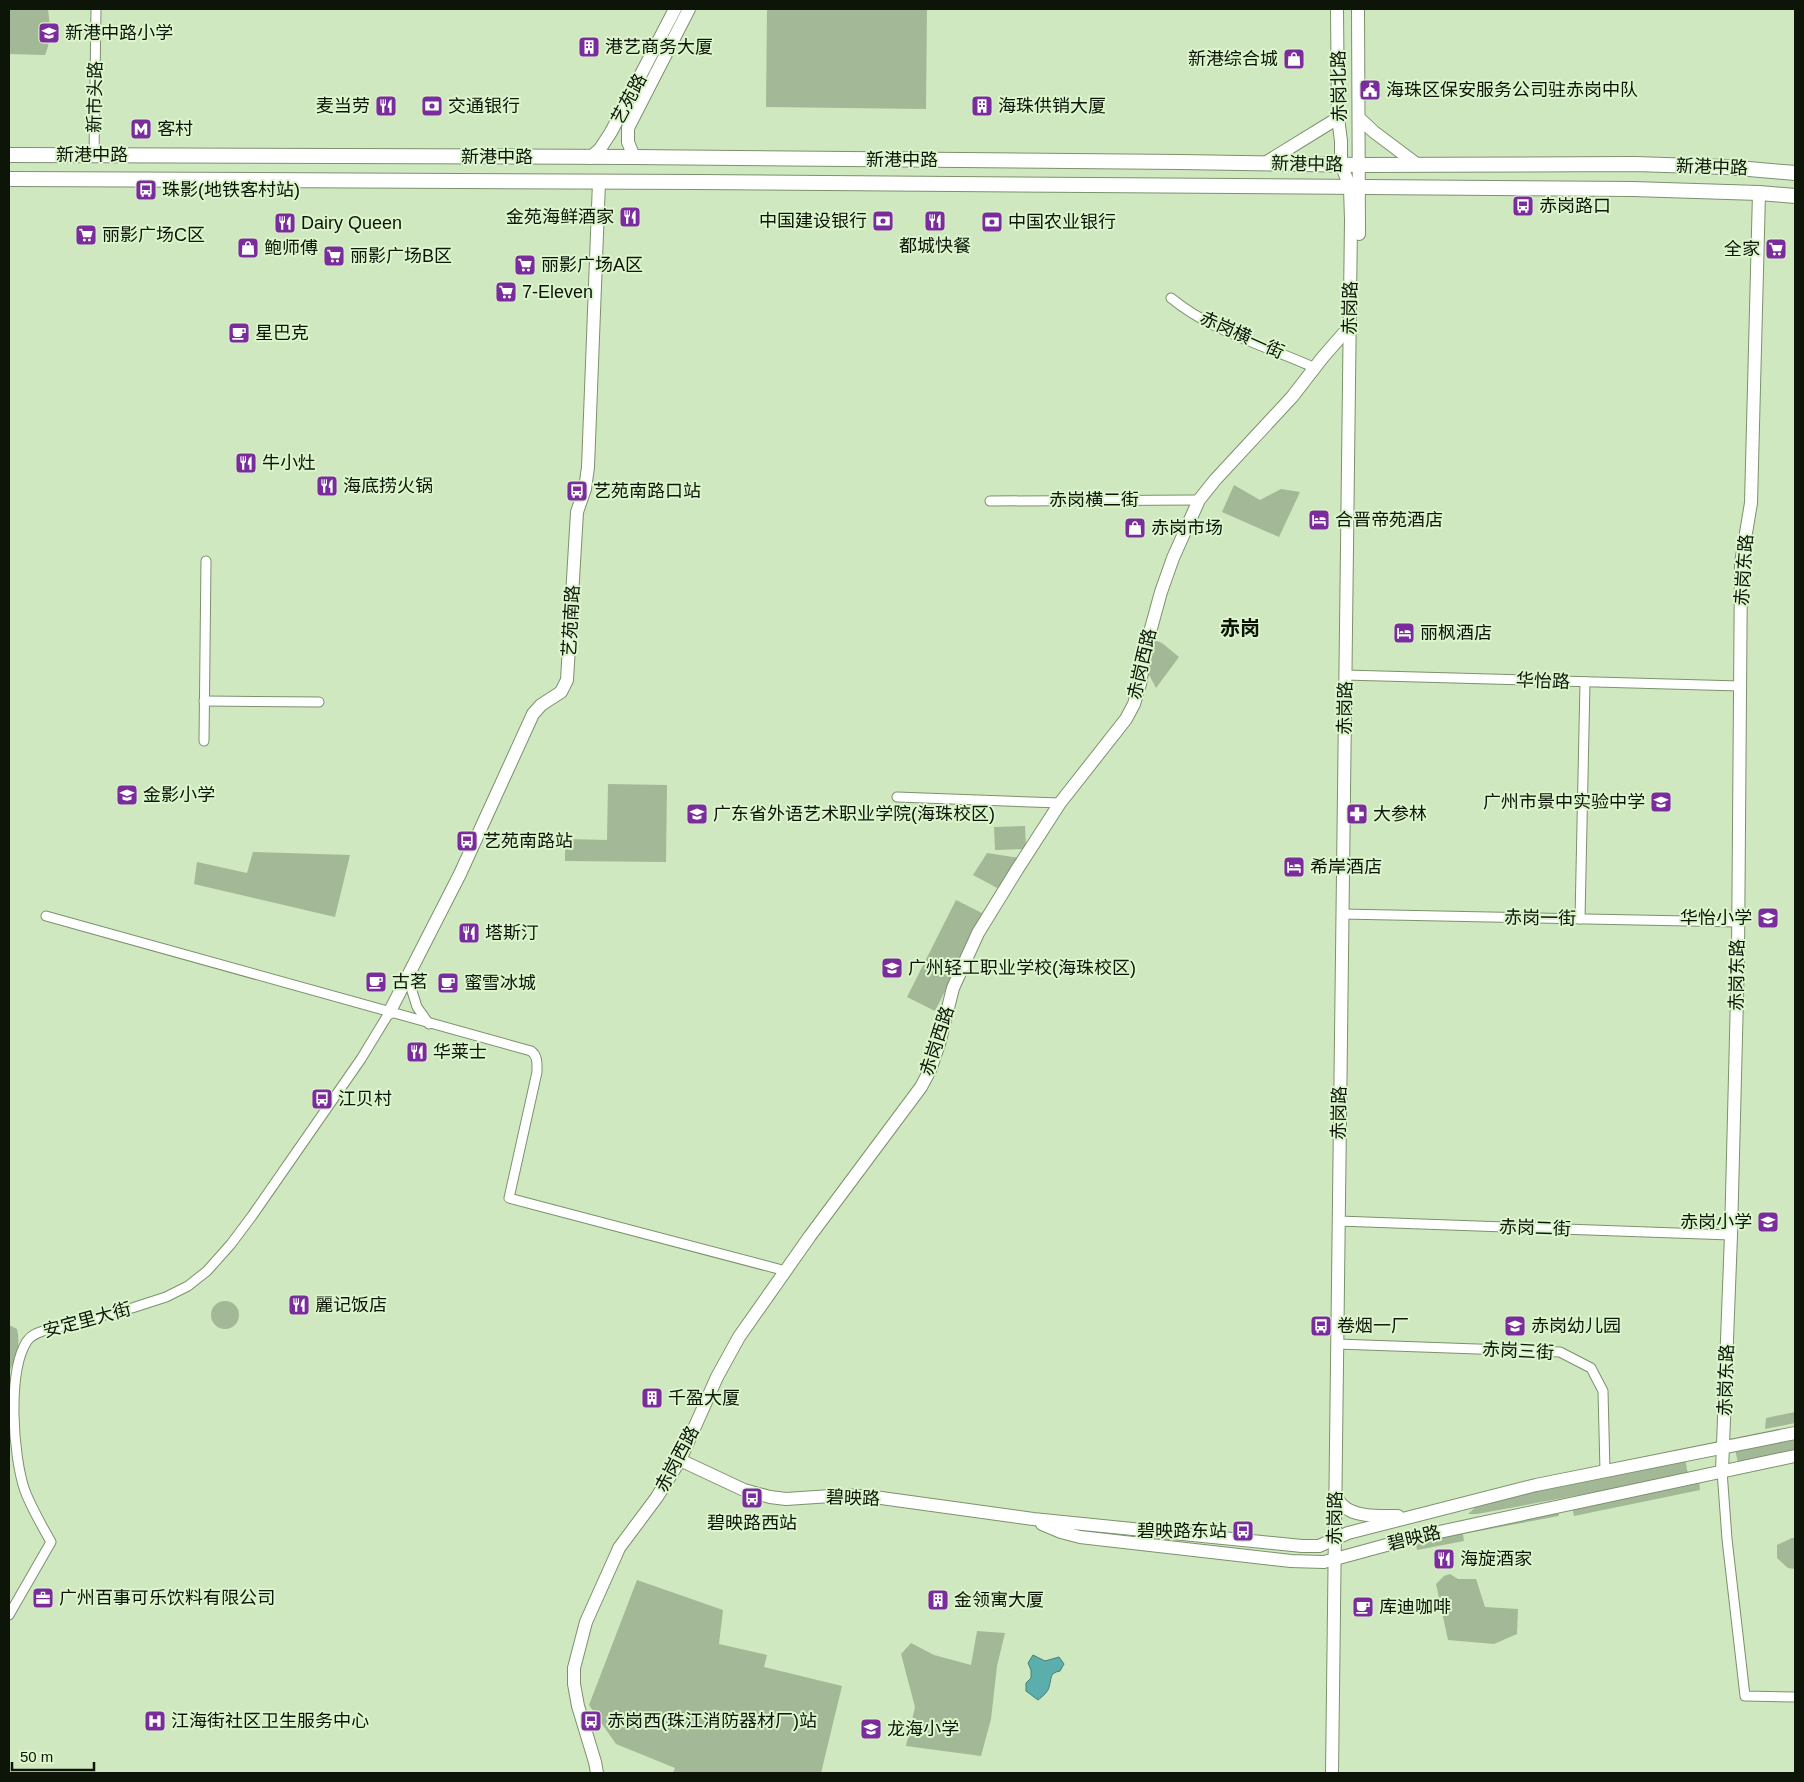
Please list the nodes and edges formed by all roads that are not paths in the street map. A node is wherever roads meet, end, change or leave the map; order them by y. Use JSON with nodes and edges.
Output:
{"nodes":[{"id":1,"x":96,"y":9,"type":"edge"},
{"id":2,"x":676,"y":9,"type":"edge"},
{"id":3,"x":689,"y":9,"type":"edge"},
{"id":4,"x":1337,"y":9,"type":"edge"},
{"id":5,"x":1358,"y":9,"type":"edge"},
{"id":6,"x":1338,"y":118,"type":"junction"},
{"id":7,"x":1359,"y":118,"type":"junction"},
{"id":8,"x":9,"y":155,"type":"edge"},
{"id":9,"x":94,"y":156,"type":"junction"},
{"id":10,"x":634,"y":157,"type":"junction"},
{"id":11,"x":590,"y":158,"type":"junction"},
{"id":12,"x":1265,"y":163,"type":"junction"},
{"id":13,"x":1341,"y":164,"type":"junction"},
{"id":14,"x":1360,"y":165,"type":"junction"},
{"id":15,"x":1418,"y":165,"type":"junction"},
{"id":16,"x":1759,"y":169,"type":"junction"},
{"id":17,"x":1795,"y":172,"type":"edge"},
{"id":18,"x":9,"y":179,"type":"edge"},
{"id":19,"x":599,"y":182,"type":"junction"},
{"id":20,"x":1355,"y":187,"type":"junction"},
{"id":21,"x":1759,"y":193,"type":"junction"},
{"id":22,"x":1795,"y":196,"type":"edge"},
{"id":23,"x":1171,"y":298,"type":"dead end"},
{"id":24,"x":1350,"y":326,"type":"junction"},
{"id":25,"x":1315,"y":368,"type":"junction"},
{"id":26,"x":1349,"y":453,"type":"junction"},
{"id":27,"x":1199,"y":500,"type":"junction"},
{"id":28,"x":990,"y":501,"type":"dead end"},
{"id":29,"x":206,"y":561,"type":"dead end"},
{"id":30,"x":1345,"y":675,"type":"junction"},
{"id":31,"x":1585,"y":682,"type":"junction"},
{"id":32,"x":1740,"y":686,"type":"junction"},
{"id":33,"x":204,"y":701,"type":"junction"},
{"id":34,"x":319,"y":702,"type":"dead end"},
{"id":35,"x":204,"y":741,"type":"dead end"},
{"id":36,"x":897,"y":797,"type":"dead end"},
{"id":37,"x":1060,"y":803,"type":"junction"},
{"id":38,"x":1342,"y":914,"type":"junction"},
{"id":39,"x":46,"y":916,"type":"dead end"},
{"id":40,"x":1580,"y":919,"type":"junction"},
{"id":41,"x":1738,"y":922,"type":"junction"},
{"id":42,"x":408,"y":978,"type":"junction"},
{"id":43,"x":389,"y":1013,"type":"junction"},
{"id":44,"x":429,"y":1024,"type":"junction"},
{"id":45,"x":1338,"y":1221,"type":"junction"},
{"id":46,"x":1731,"y":1235,"type":"junction"},
{"id":47,"x":786,"y":1271,"type":"junction"},
{"id":48,"x":1337,"y":1344,"type":"junction"},
{"id":49,"x":1795,"y":1433,"type":"edge"},
{"id":50,"x":1723,"y":1447,"type":"junction"},
{"id":51,"x":1795,"y":1456,"type":"edge"},
{"id":52,"x":680,"y":1460,"type":"junction"},
{"id":53,"x":1605,"y":1471,"type":"junction"},
{"id":54,"x":1722,"y":1471,"type":"junction"},
{"id":55,"x":1335,"y":1495,"type":"junction"},
{"id":56,"x":1418,"y":1516,"type":"junction"},
{"id":57,"x":1033,"y":1519,"type":"junction"},
{"id":58,"x":1334,"y":1539,"type":"junction"},
{"id":59,"x":1334,"y":1559,"type":"junction"},
{"id":60,"x":9,"y":1614,"type":"edge"},
{"id":61,"x":1795,"y":1697,"type":"edge"},
{"id":62,"x":597,"y":1773,"type":"edge"},
{"id":63,"x":1332,"y":1773,"type":"edge"}],
"edges":[{"from":1,"to":9,"type":"street","name":"新市头路"},
{"from":2,"to":11,"type":"street","name":"艺苑路"},
{"from":3,"to":10,"type":"street","name":"艺苑路"},
{"from":4,"to":6,"type":"street","name":"赤岗北路"},
{"from":5,"to":7,"type":"street","name":"赤岗北路"},
{"from":6,"to":12,"type":"street"},
{"from":6,"to":13,"type":"street","name":"赤岗北路"},
{"from":7,"to":14,"type":"street","name":"赤岗北路"},
{"from":7,"to":15,"type":"street"},
{"from":8,"to":9,"type":"main road","name":"新港中路"},
{"from":9,"to":11,"type":"main road","name":"新港中路"},
{"from":10,"to":11,"type":"main road","name":"新港中路"},
{"from":10,"to":12,"type":"main road","name":"新港中路"},
{"from":12,"to":13,"type":"main road","name":"新港中路"},
{"from":13,"to":14,"type":"main road","name":"新港中路"},
{"from":13,"to":20,"type":"street","name":"赤岗路"},
{"from":14,"to":15,"type":"main road","name":"新港中路"},
{"from":14,"to":20,"type":"street","name":"赤岗路"},
{"from":15,"to":16,"type":"main road","name":"新港中路"},
{"from":16,"to":17,"type":"main road","name":"新港中路"},
{"from":16,"to":21,"type":"main road"},
{"from":18,"to":19,"type":"main road","name":"新港中路"},
{"from":19,"to":20,"type":"main road","name":"新港中路"},
{"from":19,"to":42,"type":"street","name":"艺苑南路"},
{"from":20,"to":21,"type":"main road","name":"新港中路"},
{"from":20,"to":24,"type":"street","name":"赤岗路"},
{"from":20,"to":26,"type":"street","name":"赤岗路"},
{"from":21,"to":22,"type":"main road","name":"新港中路"},
{"from":21,"to":32,"type":"street","name":"赤岗东路"},
{"from":23,"to":25,"type":"street","name":"赤岗横一街"},
{"from":24,"to":25,"type":"street","name":"赤岗西路"},
{"from":24,"to":26,"type":"street","name":"赤岗路"},
{"from":25,"to":27,"type":"street","name":"赤岗西路"},
{"from":26,"to":30,"type":"street","name":"赤岗路"},
{"from":27,"to":28,"type":"street","name":"赤岗横二街"},
{"from":27,"to":37,"type":"street","name":"赤岗西路"},
{"from":29,"to":33,"type":"street"},
{"from":30,"to":31,"type":"street","name":"华怡路"},
{"from":30,"to":38,"type":"street","name":"赤岗路"},
{"from":31,"to":32,"type":"street","name":"华怡路"},
{"from":31,"to":40,"type":"street"},
{"from":32,"to":41,"type":"street","name":"赤岗东路"},
{"from":33,"to":34,"type":"street"},
{"from":33,"to":35,"type":"street"},
{"from":36,"to":37,"type":"street"},
{"from":37,"to":47,"type":"street","name":"赤岗西路"},
{"from":38,"to":40,"type":"street","name":"赤岗一街"},
{"from":38,"to":45,"type":"street","name":"赤岗路"},
{"from":39,"to":43,"type":"street"},
{"from":40,"to":41,"type":"street","name":"赤岗一街"},
{"from":41,"to":46,"type":"street","name":"赤岗东路"},
{"from":42,"to":43,"type":"street","name":"艺苑南路"},
{"from":42,"to":44,"type":"street"},
{"from":43,"to":44,"type":"street"},
{"from":43,"to":60,"type":"street","name":"安定里大街"},
{"from":44,"to":47,"type":"street"},
{"from":45,"to":46,"type":"street","name":"赤岗二街"},
{"from":45,"to":48,"type":"street","name":"赤岗路"},
{"from":46,"to":50,"type":"street","name":"赤岗东路"},
{"from":47,"to":52,"type":"street","name":"赤岗西路"},
{"from":48,"to":53,"type":"street","name":"赤岗三街"},
{"from":48,"to":55,"type":"street","name":"赤岗路"},
{"from":49,"to":50,"type":"street","name":"碧映路"},
{"from":50,"to":53,"type":"street","name":"碧映路"},
{"from":50,"to":54,"type":"street","name":"赤岗东路"},
{"from":51,"to":54,"type":"street","name":"碧映路"},
{"from":52,"to":57,"type":"street","name":"碧映路"},
{"from":52,"to":62,"type":"street","name":"赤岗西路"},
{"from":53,"to":56,"type":"street","name":"碧映路"},
{"from":54,"to":59,"type":"street","name":"碧映路"},
{"from":54,"to":61,"type":"street","name":"赤岗东路"},
{"from":55,"to":56,"type":"street"},
{"from":55,"to":58,"type":"street","name":"赤岗路"},
{"from":56,"to":58,"type":"street","name":"碧映路"},
{"from":57,"to":58,"type":"street","name":"碧映路"},
{"from":57,"to":59,"type":"street","name":"碧映路"},
{"from":58,"to":59,"type":"street","name":"赤岗路"},
{"from":59,"to":63,"type":"street","name":"赤岗路"}]}
